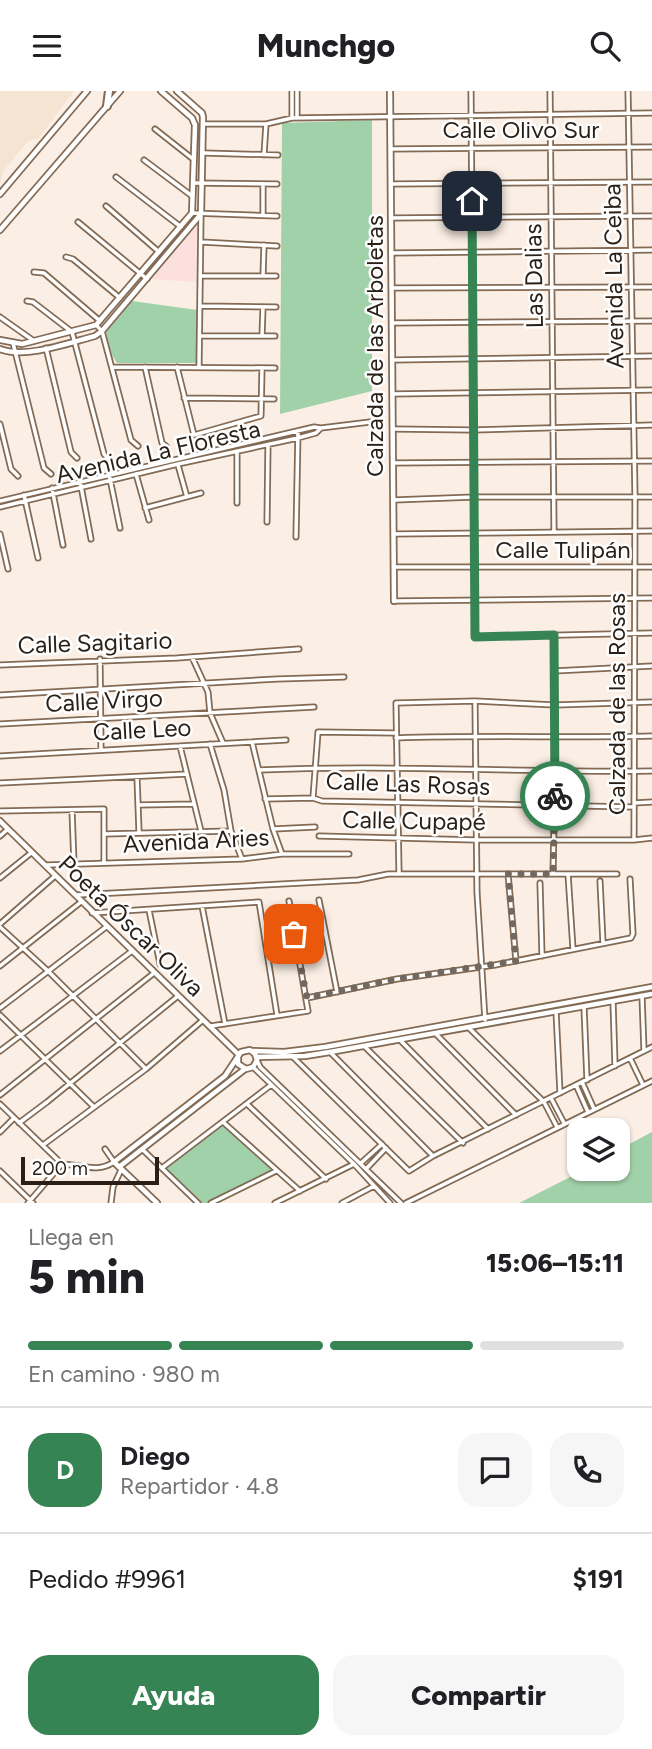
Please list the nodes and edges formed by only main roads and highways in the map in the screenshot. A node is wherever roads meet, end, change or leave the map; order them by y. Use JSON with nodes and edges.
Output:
{"nodes":[{"id":1,"x":109,"y":91,"type":"edge"},
{"id":2,"x":107,"y":106,"type":"road end"}],
"edges":[{"from":1,"to":2,"type":"highway"}]}
